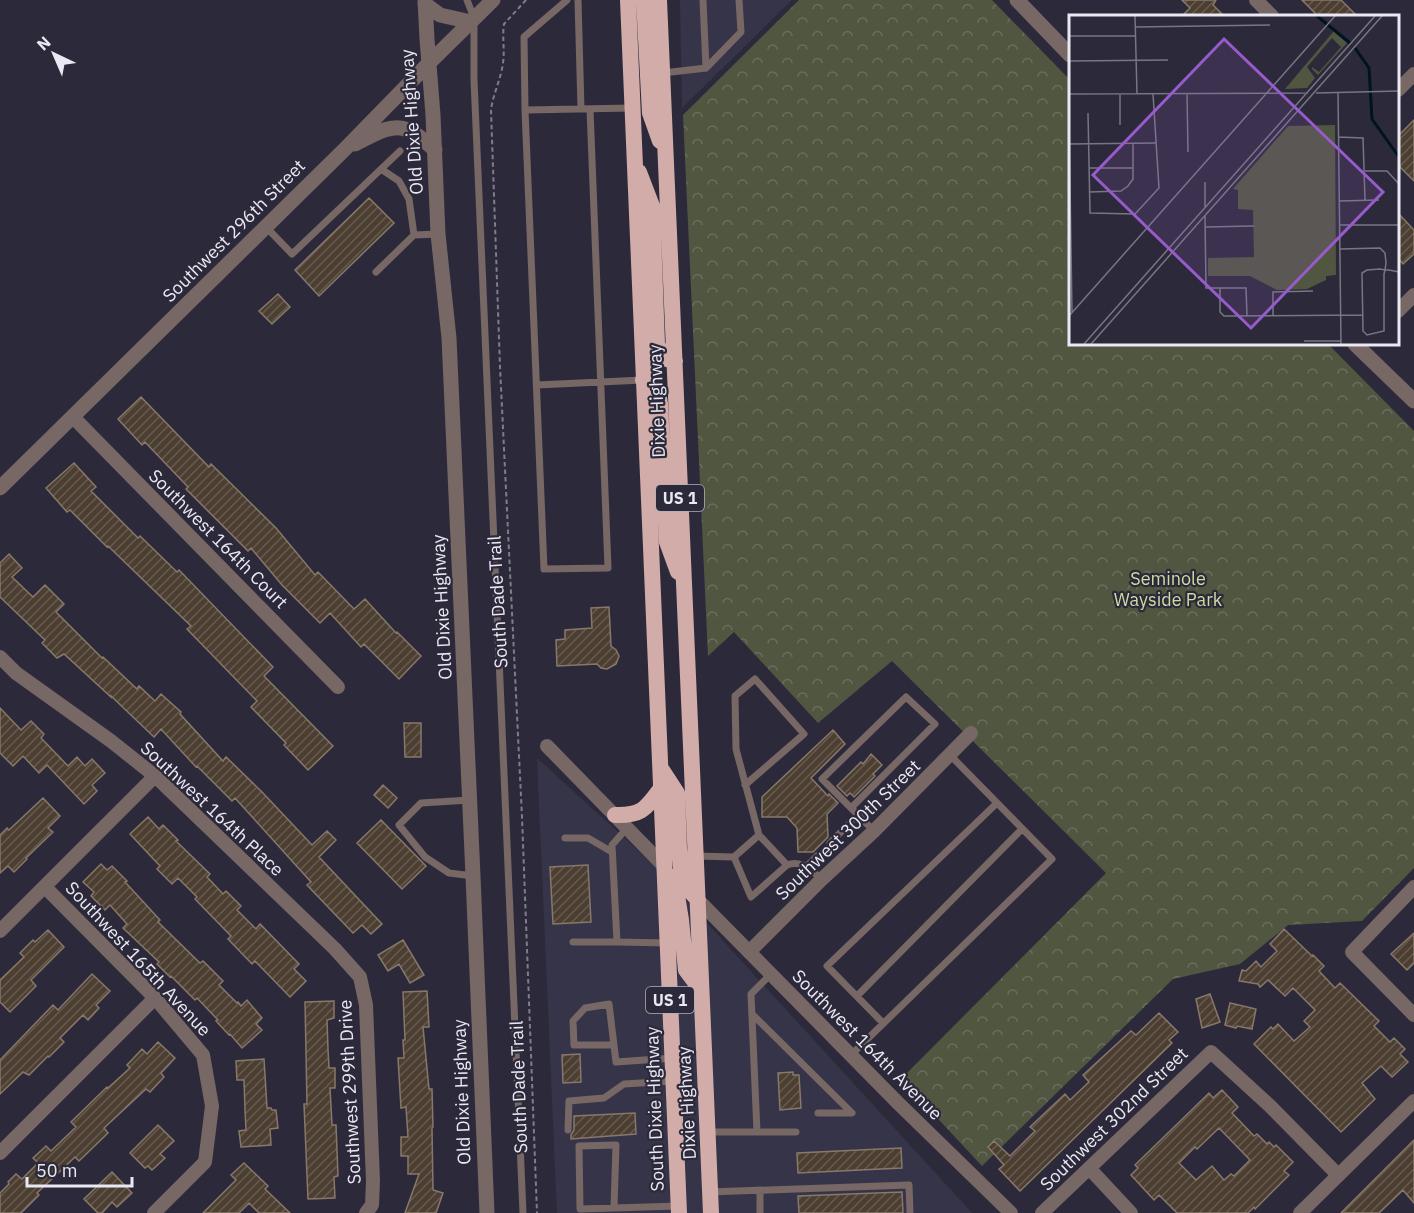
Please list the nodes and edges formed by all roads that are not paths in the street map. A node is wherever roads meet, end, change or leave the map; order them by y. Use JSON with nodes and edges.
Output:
{"nodes":[{"id":1,"x":467,"y":0,"type":"edge"},
{"id":2,"x":479,"y":0,"type":"edge"},
{"id":3,"x":493,"y":0,"type":"edge"},
{"id":4,"x":567,"y":0,"type":"edge"},
{"id":5,"x":578,"y":0,"type":"edge"},
{"id":6,"x":628,"y":0,"type":"edge"},
{"id":7,"x":644,"y":0,"type":"edge"},
{"id":8,"x":659,"y":0,"type":"edge"},
{"id":9,"x":703,"y":0,"type":"edge"},
{"id":10,"x":739,"y":0,"type":"edge"},
{"id":11,"x":1017,"y":0,"type":"edge"},
{"id":12,"x":1256,"y":0,"type":"edge"},
{"id":13,"x":425,"y":2,"type":"edge"},
{"id":14,"x":1271,"y":15,"type":"edge"},
{"id":15,"x":472,"y":20,"type":"junction"},
{"id":16,"x":1069,"y":53,"type":"edge"},
{"id":17,"x":429,"y":63,"type":"junction"},
{"id":18,"x":706,"y":68,"type":"junction"},
{"id":19,"x":662,"y":73,"type":"junction"},
{"id":20,"x":1414,"y":74,"type":"edge"},
{"id":21,"x":1399,"y":89,"type":"edge"},
{"id":22,"x":632,"y":108,"type":"junction"},
{"id":23,"x":580,"y":109,"type":"junction"},
{"id":24,"x":590,"y":109,"type":"junction"},
{"id":25,"x":525,"y":110,"type":"junction"},
{"id":26,"x":346,"y":148,"type":"junction"},
{"id":27,"x":435,"y":150,"type":"junction"},
{"id":28,"x":400,"y":151,"type":"dead end"},
{"id":29,"x":666,"y":158,"type":"junction"},
{"id":30,"x":634,"y":160,"type":"junction"},
{"id":31,"x":381,"y":169,"type":"junction"},
{"id":32,"x":266,"y":227,"type":"junction"},
{"id":33,"x":438,"y":234,"type":"junction"},
{"id":34,"x":414,"y":235,"type":"junction"},
{"id":35,"x":376,"y":272,"type":"dead end"},
{"id":36,"x":1414,"y":295,"type":"edge"},
{"id":37,"x":1399,"y":310,"type":"edge"},
{"id":38,"x":1360,"y":345,"type":"edge"},
{"id":39,"x":675,"y":360,"type":"junction"},
{"id":40,"x":643,"y":380,"type":"junction"},
{"id":41,"x":601,"y":383,"type":"junction"},
{"id":42,"x":537,"y":385,"type":"junction"},
{"id":43,"x":1414,"y":401,"type":"edge"},
{"id":44,"x":73,"y":417,"type":"junction"},
{"id":45,"x":0,"y":488,"type":"edge"},
{"id":46,"x":684,"y":589,"type":"junction"},
{"id":47,"x":0,"y":657,"type":"edge"},
{"id":48,"x":338,"y":687,"type":"dead end"},
{"id":49,"x":971,"y":733,"type":"dead end"},
{"id":50,"x":548,"y":746,"type":"dead end"},
{"id":51,"x":950,"y":755,"type":"junction"},
{"id":52,"x":661,"y":769,"type":"junction"},
{"id":53,"x":154,"y":776,"type":"junction"},
{"id":54,"x":745,"y":785,"type":"junction"},
{"id":55,"x":662,"y":787,"type":"junction"},
{"id":56,"x":470,"y":800,"type":"junction"},
{"id":57,"x":997,"y":803,"type":"junction"},
{"id":58,"x":851,"y":808,"type":"junction"},
{"id":59,"x":858,"y":815,"type":"junction"},
{"id":60,"x":615,"y":816,"type":"junction"},
{"id":61,"x":627,"y":828,"type":"junction"},
{"id":62,"x":1023,"y":829,"type":"junction"},
{"id":63,"x":874,"y":831,"type":"junction"},
{"id":64,"x":759,"y":835,"type":"junction"},
{"id":65,"x":566,"y":838,"type":"dead end"},
{"id":66,"x":830,"y":843,"type":"dead end"},
{"id":67,"x":612,"y":852,"type":"junction"},
{"id":68,"x":696,"y":856,"type":"junction"},
{"id":69,"x":817,"y":856,"type":"dead end"},
{"id":70,"x":734,"y":857,"type":"junction"},
{"id":71,"x":787,"y":865,"type":"junction"},
{"id":72,"x":664,"y":866,"type":"junction"},
{"id":73,"x":806,"y":867,"type":"junction"},
{"id":74,"x":473,"y":876,"type":"junction"},
{"id":75,"x":822,"y":879,"type":"junction"},
{"id":76,"x":45,"y":887,"type":"junction"},
{"id":77,"x":1414,"y":887,"type":"edge"},
{"id":78,"x":698,"y":900,"type":"junction"},
{"id":79,"x":0,"y":931,"type":"edge"},
{"id":80,"x":573,"y":942,"type":"dead end"},
{"id":81,"x":616,"y":942,"type":"junction"},
{"id":82,"x":668,"y":943,"type":"junction"},
{"id":83,"x":749,"y":952,"type":"junction"},
{"id":84,"x":771,"y":974,"type":"junction"},
{"id":85,"x":360,"y":977,"type":"joint"},
{"id":86,"x":701,"y":990,"type":"junction"},
{"id":87,"x":856,"y":996,"type":"junction"},
{"id":88,"x":155,"y":998,"type":"junction"},
{"id":89,"x":752,"y":1014,"type":"junction"},
{"id":90,"x":1414,"y":1015,"type":"edge"},
{"id":91,"x":883,"y":1023,"type":"junction"},
{"id":92,"x":614,"y":1045,"type":"junction"},
{"id":93,"x":851,"y":1055,"type":"junction"},
{"id":94,"x":673,"y":1058,"type":"junction"},
{"id":95,"x":674,"y":1081,"type":"junction"},
{"id":96,"x":1414,"y":1101,"type":"edge"},
{"id":97,"x":818,"y":1113,"type":"dead end"},
{"id":98,"x":568,"y":1130,"type":"dead end"},
{"id":99,"x":708,"y":1132,"type":"junction"},
{"id":100,"x":757,"y":1132,"type":"junction"},
{"id":101,"x":796,"y":1132,"type":"dead end"},
{"id":102,"x":0,"y":1153,"type":"edge"},
{"id":103,"x":1089,"y":1168,"type":"junction"},
{"id":104,"x":1338,"y":1175,"type":"junction"},
{"id":105,"x":760,"y":1190,"type":"junction"},
{"id":106,"x":710,"y":1192,"type":"junction"},
{"id":107,"x":614,"y":1208,"type":"junction"},
{"id":108,"x":369,"y":1209,"type":"edge"},
{"id":109,"x":679,"y":1209,"type":"edge"},
{"id":110,"x":650,"y":1210,"type":"edge"},
{"id":111,"x":580,"y":1211,"type":"edge"},
{"id":112,"x":154,"y":1213,"type":"edge"},
{"id":113,"x":487,"y":1213,"type":"edge"},
{"id":114,"x":524,"y":1213,"type":"edge"},
{"id":115,"x":711,"y":1213,"type":"edge"},
{"id":116,"x":760,"y":1213,"type":"edge"},
{"id":117,"x":910,"y":1213,"type":"edge"},
{"id":118,"x":1011,"y":1213,"type":"edge"},
{"id":119,"x":1042,"y":1213,"type":"edge"},
{"id":120,"x":1131,"y":1213,"type":"edge"},
{"id":121,"x":1300,"y":1213,"type":"edge"}],
"edges":[{"from":1,"to":15,"type":"lane"},
{"from":2,"to":15,"type":"lane"},
{"from":3,"to":15,"type":"street","name":"Southwest 296th Street"},
{"from":4,"to":25,"type":"lane"},
{"from":5,"to":23,"type":"lane"},
{"from":6,"to":22,"type":"highway","name":"Dixie Highway","number":"US 1"},
{"from":7,"to":29,"type":"highway"},
{"from":8,"to":19,"type":"highway","name":"Dixie Highway","number":"US 1"},
{"from":9,"to":18,"type":"lane"},
{"from":10,"to":18,"type":"lane"},
{"from":11,"to":16,"type":"street"},
{"from":12,"to":14,"type":"street"},
{"from":13,"to":15,"type":"street"},
{"from":13,"to":17,"type":"street","name":"Old Dixie Highway"},
{"from":15,"to":17,"type":"street","name":"Southwest 296th Street"},
{"from":15,"to":114,"type":"lane"},
{"from":17,"to":26,"type":"street","name":"Southwest 296th Street"},
{"from":17,"to":27,"type":"street","name":"Old Dixie Highway"},
{"from":18,"to":19,"type":"lane"},
{"from":19,"to":29,"type":"highway","name":"Dixie Highway","number":"US 1"},
{"from":20,"to":21,"type":"street"},
{"from":22,"to":24,"type":"lane"},
{"from":22,"to":30,"type":"highway","name":"Dixie Highway","number":"US 1"},
{"from":23,"to":24,"type":"lane"},
{"from":23,"to":25,"type":"lane"},
{"from":24,"to":41,"type":"lane"},
{"from":25,"to":42,"type":"lane"},
{"from":26,"to":27,"type":"street"},
{"from":26,"to":32,"type":"street","name":"Southwest 296th Street"},
{"from":27,"to":33,"type":"street","name":"Old Dixie Highway"},
{"from":28,"to":31,"type":"lane"},
{"from":29,"to":39,"type":"highway","name":"Dixie Highway","number":"US 1"},
{"from":30,"to":39,"type":"highway"},
{"from":30,"to":40,"type":"highway","name":"Dixie Highway","number":"US 1"},
{"from":31,"to":32,"type":"lane"},
{"from":31,"to":34,"type":"lane"},
{"from":32,"to":44,"type":"street","name":"Southwest 296th Street"},
{"from":33,"to":34,"type":"lane"},
{"from":33,"to":56,"type":"street","name":"Old Dixie Highway"},
{"from":34,"to":35,"type":"lane"},
{"from":36,"to":37,"type":"street"},
{"from":38,"to":43,"type":"street"},
{"from":39,"to":46,"type":"highway","name":"Dixie Highway","number":"US 1"},
{"from":40,"to":41,"type":"lane"},
{"from":40,"to":46,"type":"highway"},
{"from":40,"to":52,"type":"highway","name":"Dixie Highway","number":"US 1"},
{"from":41,"to":42,"type":"lane"},
{"from":41,"to":42,"type":"lane"},
{"from":44,"to":45,"type":"street","name":"Southwest 296th Street"},
{"from":44,"to":48,"type":"street","name":"Southwest 164th Court"},
{"from":46,"to":68,"type":"highway","name":"Dixie Highway","number":"US 1"},
{"from":47,"to":53,"type":"street","name":"Southwest 164th Place"},
{"from":49,"to":51,"type":"street","name":"Southwest 300th Street"},
{"from":50,"to":60,"type":"street"},
{"from":51,"to":57,"type":"lane"},
{"from":51,"to":63,"type":"street","name":"Southwest 300th Street"},
{"from":52,"to":55,"type":"highway","number":"US 1"},
{"from":52,"to":78,"type":"highway"},
{"from":53,"to":76,"type":"street"},
{"from":53,"to":85,"type":"street","name":"Southwest 164th Place"},
{"from":54,"to":54,"type":"lane"},
{"from":54,"to":64,"type":"lane"},
{"from":55,"to":60,"type":"highway"},
{"from":55,"to":72,"type":"highway","name":"South Dixie Highway","number":"US 1"},
{"from":56,"to":74,"type":"street","name":"Old Dixie Highway"},
{"from":56,"to":74,"type":"lane"},
{"from":57,"to":62,"type":"lane"},
{"from":57,"to":87,"type":"lane"},
{"from":58,"to":58,"type":"lane"},
{"from":58,"to":59,"type":"lane"},
{"from":59,"to":63,"type":"lane"},
{"from":59,"to":66,"type":"lane"},
{"from":60,"to":61,"type":"street"},
{"from":61,"to":67,"type":"lane"},
{"from":61,"to":72,"type":"street"},
{"from":62,"to":87,"type":"lane"},
{"from":62,"to":91,"type":"lane"},
{"from":63,"to":75,"type":"street","name":"Southwest 300th Street"},
{"from":64,"to":70,"type":"lane"},
{"from":64,"to":71,"type":"lane"},
{"from":65,"to":67,"type":"lane"},
{"from":67,"to":81,"type":"lane"},
{"from":68,"to":70,"type":"lane"},
{"from":68,"to":78,"type":"highway","number":"US 1"},
{"from":69,"to":73,"type":"lane"},
{"from":70,"to":71,"type":"lane"},
{"from":71,"to":73,"type":"lane"},
{"from":72,"to":82,"type":"highway","name":"South Dixie Highway","number":"US 1"},
{"from":72,"to":86,"type":"highway"},
{"from":73,"to":75,"type":"lane"},
{"from":74,"to":113,"type":"street","name":"Old Dixie Highway"},
{"from":75,"to":83,"type":"street","name":"Southwest 300th Street"},
{"from":76,"to":79,"type":"street"},
{"from":76,"to":88,"type":"street","name":"Southwest 165th Avenue"},
{"from":77,"to":90,"type":"street"},
{"from":78,"to":83,"type":"street","name":"Southwest 164th Avenue"},
{"from":78,"to":86,"type":"highway","number":"US 1"},
{"from":80,"to":81,"type":"lane"},
{"from":81,"to":82,"type":"lane"},
{"from":82,"to":94,"type":"highway","name":"South Dixie Highway","number":"US 1"},
{"from":83,"to":84,"type":"street","name":"Southwest 164th Avenue"},
{"from":84,"to":89,"type":"lane"},
{"from":84,"to":93,"type":"street","name":"Southwest 164th Avenue"},
{"from":85,"to":108,"type":"street","name":"Southwest 299th Drive"},
{"from":86,"to":99,"type":"highway","name":"Dixie Highway","number":"US 1"},
{"from":87,"to":91,"type":"lane"},
{"from":88,"to":102,"type":"street"},
{"from":88,"to":112,"type":"street","name":"Southwest 165th Avenue"},
{"from":89,"to":97,"type":"lane"},
{"from":89,"to":100,"type":"lane"},
{"from":91,"to":93,"type":"lane"},
{"from":92,"to":92,"type":"lane"},
{"from":92,"to":94,"type":"lane"},
{"from":93,"to":118,"type":"street","name":"Southwest 164th Avenue"},
{"from":94,"to":95,"type":"highway","name":"South Dixie Highway","number":"US 1"},
{"from":95,"to":98,"type":"lane"},
{"from":95,"to":109,"type":"highway","name":"South Dixie Highway","number":"US 1"},
{"from":96,"to":104,"type":"street"},
{"from":99,"to":100,"type":"lane"},
{"from":99,"to":106,"type":"highway","name":"Dixie Highway","number":"US 1"},
{"from":100,"to":101,"type":"lane"},
{"from":103,"to":104,"type":"street","name":"Southwest 302nd Street"},
{"from":103,"to":119,"type":"street","name":"Southwest 302nd Street"},
{"from":103,"to":120,"type":"street"},
{"from":104,"to":121,"type":"street"},
{"from":105,"to":106,"type":"lane"},
{"from":105,"to":116,"type":"lane"},
{"from":105,"to":117,"type":"lane"},
{"from":106,"to":115,"type":"highway","name":"Dixie Highway","number":"US 1"},
{"from":107,"to":110,"type":"lane"},
{"from":107,"to":111,"type":"lane"},
{"from":107,"to":111,"type":"lane"},
{"from":109,"to":110,"type":"lane"}]}
